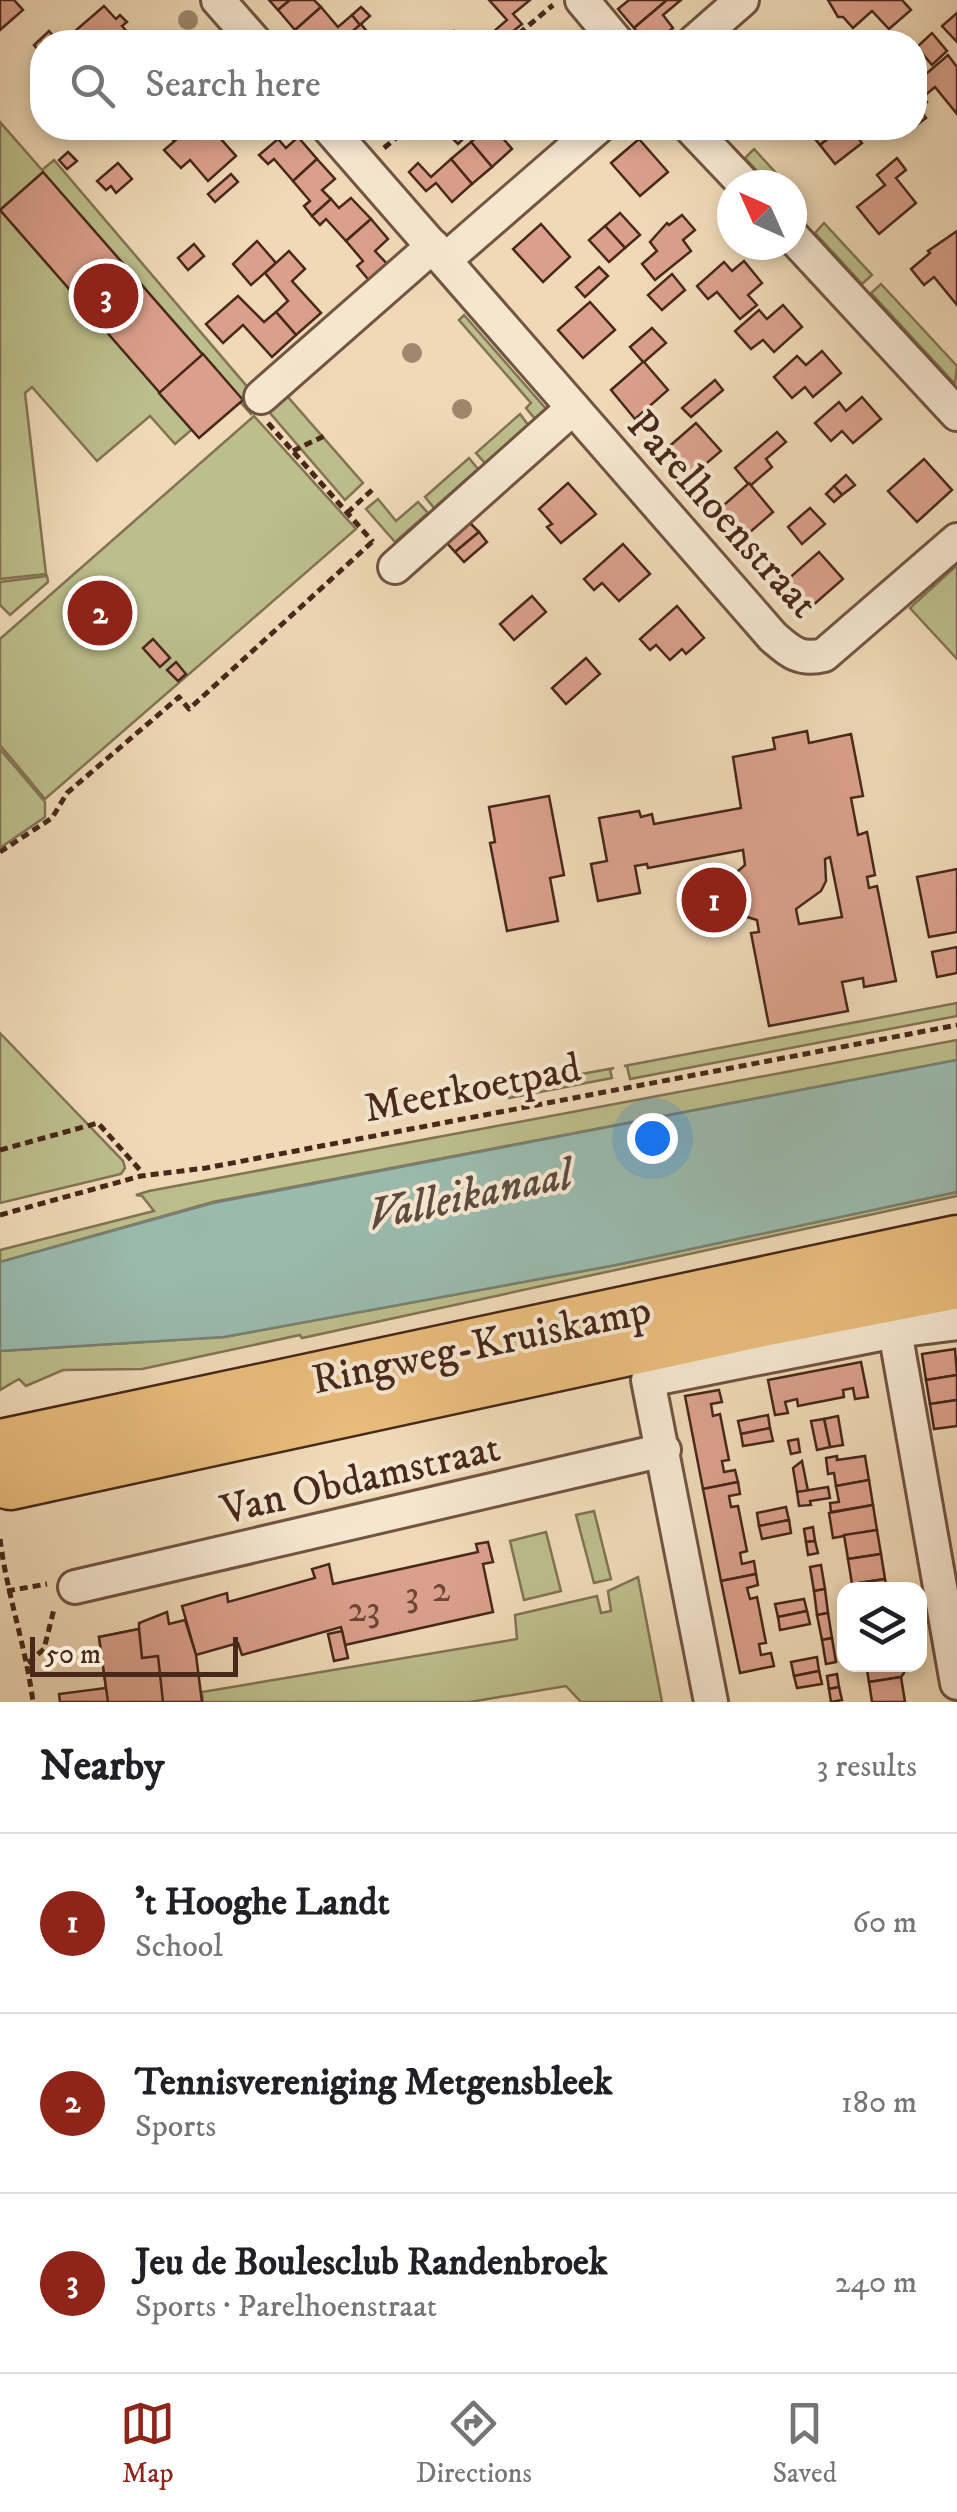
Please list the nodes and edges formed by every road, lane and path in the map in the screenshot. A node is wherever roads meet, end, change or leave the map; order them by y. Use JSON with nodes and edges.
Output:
{"nodes":[{"id":1,"x":218,"y":0,"type":"edge"},
{"id":2,"x":559,"y":0,"type":"edge"},
{"id":3,"x":582,"y":0,"type":"edge"},
{"id":4,"x":742,"y":0,"type":"edge"},
{"id":5,"x":244,"y":30,"type":"edge"},
{"id":6,"x":523,"y":30,"type":"edge"},
{"id":7,"x":606,"y":30,"type":"edge"},
{"id":8,"x":708,"y":30,"type":"edge"},
{"id":9,"x":340,"y":140,"type":"edge"},
{"id":10,"x":582,"y":140,"type":"edge"},
{"id":11,"x":703,"y":140,"type":"edge"},
{"id":12,"x":731,"y":170,"type":"edge"},
{"id":13,"x":807,"y":252,"type":"edge"},
{"id":14,"x":439,"y":253,"type":"junction"},
{"id":15,"x":260,"y":404,"type":"joint"},
{"id":16,"x":572,"y":408,"type":"junction"},
{"id":17,"x":957,"y":414,"type":"edge"},
{"id":18,"x":324,"y":436,"type":"dead end"},
{"id":19,"x":292,"y":451,"type":"junction"},
{"id":20,"x":372,"y":490,"type":"dead end"},
{"id":21,"x":347,"y":513,"type":"junction"},
{"id":22,"x":957,"y":540,"type":"edge"},
{"id":23,"x":372,"y":542,"type":"junction"},
{"id":24,"x":394,"y":567,"type":"joint"},
{"id":25,"x":0,"y":852,"type":"edge"},
{"id":26,"x":957,"y":1024,"type":"edge"},
{"id":27,"x":0,"y":1150,"type":"edge"},
{"id":28,"x":141,"y":1176,"type":"junction"},
{"id":29,"x":0,"y":1215,"type":"edge"},
{"id":30,"x":957,"y":1242,"type":"edge"},
{"id":31,"x":957,"y":1284,"type":"edge"},
{"id":32,"x":957,"y":1323,"type":"edge"},
{"id":33,"x":895,"y":1331,"type":"junction"},
{"id":34,"x":664,"y":1450,"type":"junction"},
{"id":35,"x":0,"y":1539,"type":"edge"},
{"id":36,"x":63,"y":1585,"type":"junction"},
{"id":37,"x":6,"y":1587,"type":"junction"},
{"id":38,"x":28,"y":1663,"type":"junction"},
{"id":39,"x":957,"y":1683,"type":"edge"},
{"id":40,"x":32,"y":1702,"type":"edge"},
{"id":41,"x":711,"y":1702,"type":"edge"}],
"edges":[{"from":1,"to":5,"type":"street"},
{"from":2,"to":6,"type":"path"},
{"from":3,"to":7,"type":"street"},
{"from":4,"to":8,"type":"street"},
{"from":9,"to":14,"type":"street","name":"Parelhoenstraat"},
{"from":10,"to":14,"type":"street"},
{"from":11,"to":12,"type":"street"},
{"from":13,"to":17,"type":"street"},
{"from":14,"to":15,"type":"street"},
{"from":14,"to":16,"type":"street","name":"Parelhoenstraat"},
{"from":15,"to":19,"type":"path"},
{"from":16,"to":22,"type":"street","name":"Parelhoenstraat"},
{"from":16,"to":24,"type":"street","name":"Parelhoenstraat"},
{"from":18,"to":19,"type":"path"},
{"from":19,"to":21,"type":"path"},
{"from":20,"to":21,"type":"path"},
{"from":21,"to":23,"type":"path"},
{"from":23,"to":24,"type":"path"},
{"from":23,"to":25,"type":"path"},
{"from":26,"to":28,"type":"path","name":"Meerkoetpad"},
{"from":27,"to":28,"type":"path"},
{"from":28,"to":29,"type":"path","name":"Meerkoetpad"},
{"from":30,"to":31,"type":"main road","name":"Ringweg-Kruiskamp"},
{"from":32,"to":33,"type":"street","name":"Ringweg-Kruiskamp"},
{"from":33,"to":34,"type":"street","name":"Ringweg-Kruiskamp"},
{"from":33,"to":39,"type":"street"},
{"from":34,"to":36,"type":"street","name":"Van Obdamstraat"},
{"from":34,"to":41,"type":"street"},
{"from":35,"to":37,"type":"path"},
{"from":36,"to":37,"type":"path"},
{"from":36,"to":38,"type":"path"},
{"from":37,"to":38,"type":"path"},
{"from":38,"to":40,"type":"path"}]}
